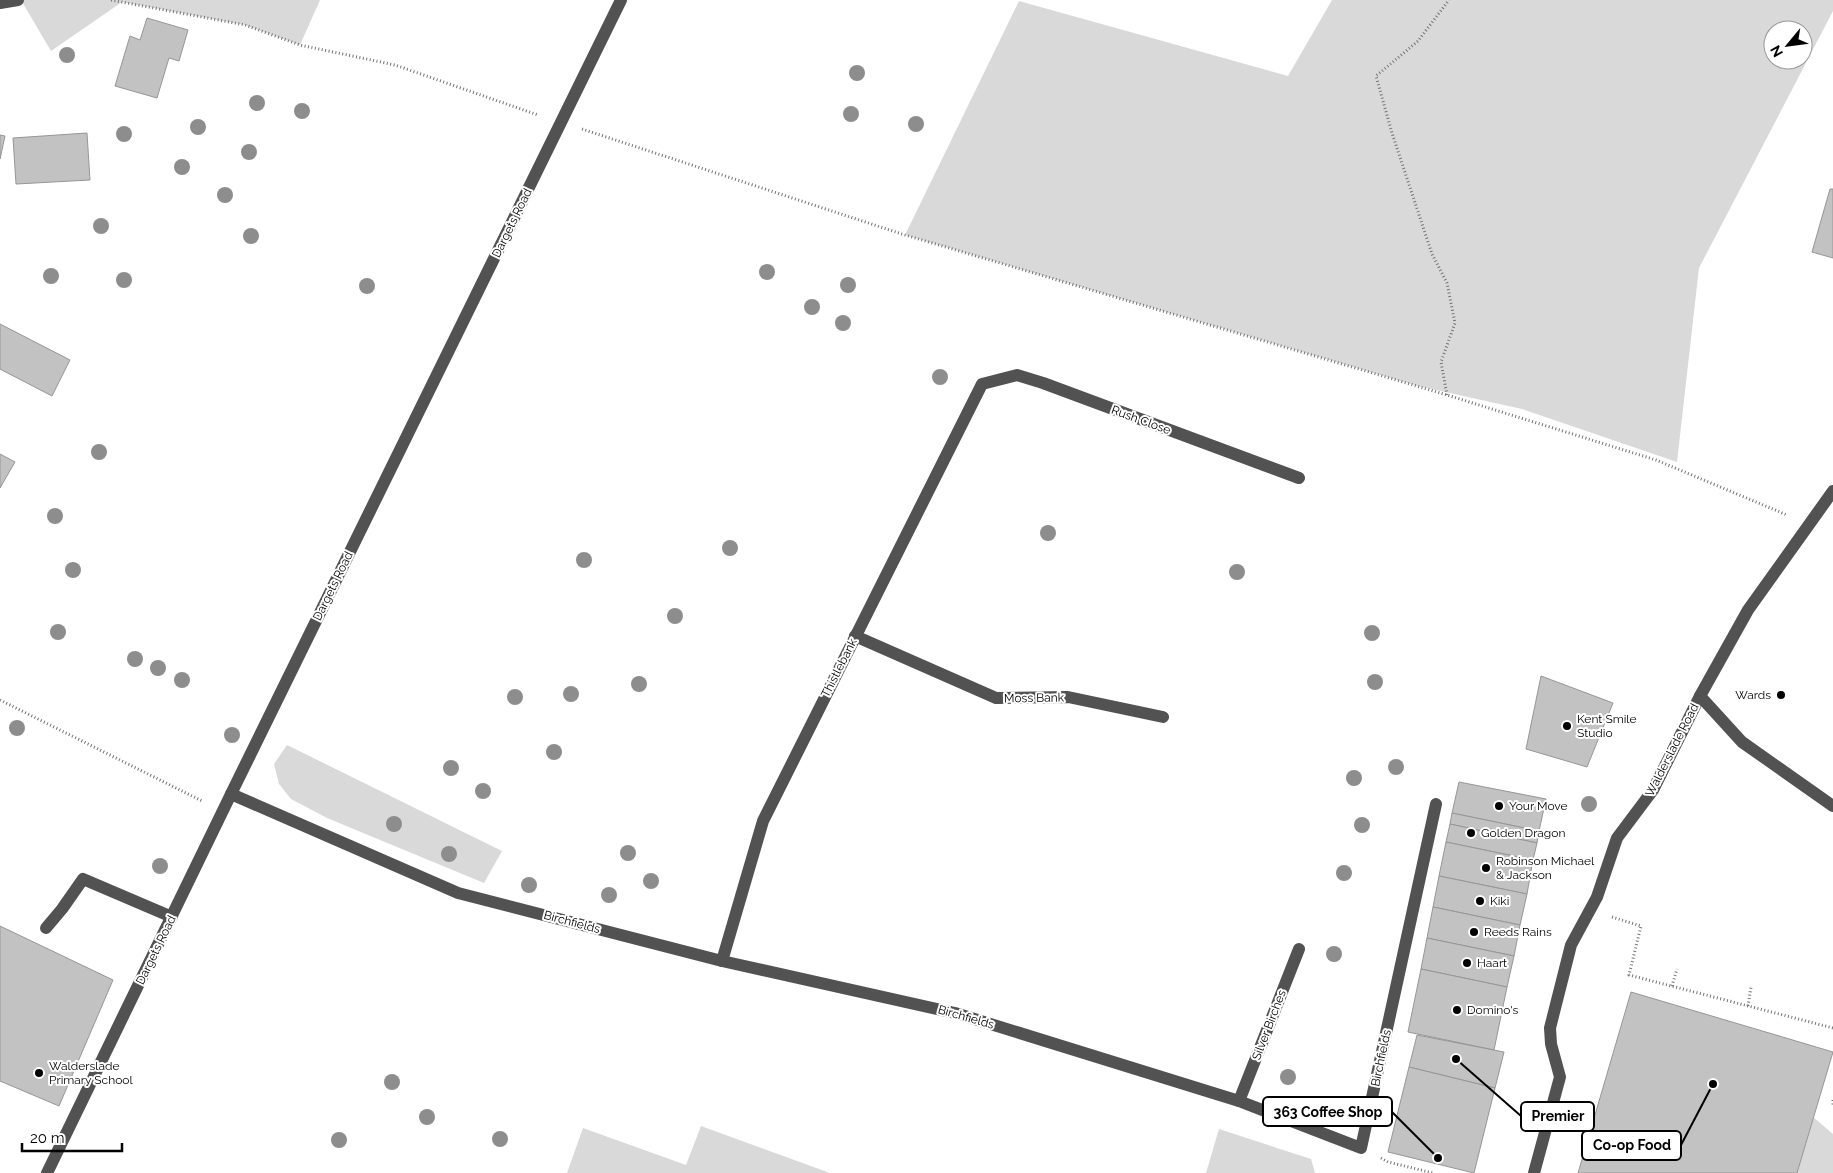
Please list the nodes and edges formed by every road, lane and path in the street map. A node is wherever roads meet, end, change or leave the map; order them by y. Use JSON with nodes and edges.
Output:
{"nodes":[{"id":1,"x":18,"y":0,"type":"edge"},
{"id":2,"x":111,"y":0,"type":"edge"},
{"id":3,"x":620,"y":0,"type":"edge"},
{"id":4,"x":1449,"y":0,"type":"edge"},
{"id":5,"x":0,"y":3,"type":"edge"},
{"id":6,"x":561,"y":123,"type":"junction"},
{"id":7,"x":982,"y":384,"type":"joint"},
{"id":8,"x":1447,"y":395,"type":"junction"},
{"id":9,"x":1299,"y":478,"type":"dead end"},
{"id":10,"x":1833,"y":492,"type":"edge"},
{"id":11,"x":1809,"y":524,"type":"junction"},
{"id":12,"x":855,"y":636,"type":"junction"},
{"id":13,"x":1700,"y":696,"type":"junction"},
{"id":14,"x":0,"y":700,"type":"edge"},
{"id":15,"x":1163,"y":717,"type":"dead end"},
{"id":16,"x":231,"y":794,"type":"junction"},
{"id":17,"x":1436,"y":804,"type":"dead end"},
{"id":18,"x":1833,"y":806,"type":"edge"},
{"id":19,"x":223,"y":811,"type":"junction"},
{"id":20,"x":1590,"y":911,"type":"junction"},
{"id":21,"x":172,"y":917,"type":"junction"},
{"id":22,"x":46,"y":928,"type":"dead end"},
{"id":23,"x":1299,"y":949,"type":"dead end"},
{"id":24,"x":722,"y":961,"type":"junction"},
{"id":25,"x":1676,"y":969,"type":"dead end"},
{"id":26,"x":1672,"y":986,"type":"junction"},
{"id":27,"x":1751,"y":987,"type":"dead end"},
{"id":28,"x":1748,"y":1006,"type":"junction"},
{"id":29,"x":1833,"y":1028,"type":"edge"},
{"id":30,"x":1833,"y":1100,"type":"edge"},
{"id":31,"x":1239,"y":1101,"type":"junction"},
{"id":32,"x":1833,"y":1105,"type":"edge"},
{"id":33,"x":1362,"y":1148,"type":"junction"},
{"id":34,"x":48,"y":1173,"type":"edge"},
{"id":35,"x":1433,"y":1173,"type":"edge"},
{"id":36,"x":1534,"y":1173,"type":"edge"}],
"edges":[{"from":1,"to":5,"type":"street"},
{"from":2,"to":6,"type":"path"},
{"from":3,"to":6,"type":"street","name":"Dargets Road"},
{"from":4,"to":8,"type":"path"},
{"from":6,"to":8,"type":"path"},
{"from":6,"to":16,"type":"street","name":"Dargets Road"},
{"from":7,"to":9,"type":"street","name":"Rush Close"},
{"from":7,"to":12,"type":"street","name":"Thistlebank"},
{"from":8,"to":11,"type":"path"},
{"from":10,"to":11,"type":"street","name":"Walderslade Road"},
{"from":11,"to":13,"type":"street","name":"Walderslade Road"},
{"from":12,"to":15,"type":"street","name":"Moss Bank"},
{"from":12,"to":24,"type":"street","name":"Thistlebank"},
{"from":13,"to":18,"type":"street"},
{"from":13,"to":20,"type":"street","name":"Walderslade Road"},
{"from":14,"to":19,"type":"path"},
{"from":16,"to":19,"type":"street","name":"Dargets Road"},
{"from":16,"to":24,"type":"street","name":"Birchfields"},
{"from":17,"to":33,"type":"street","name":"Birchfields"},
{"from":19,"to":21,"type":"street","name":"Dargets Road"},
{"from":20,"to":26,"type":"path"},
{"from":20,"to":36,"type":"street","name":"Walderslade Road"},
{"from":21,"to":22,"type":"street"},
{"from":21,"to":34,"type":"street","name":"Dargets Road"},
{"from":23,"to":31,"type":"street","name":"Silver Birches"},
{"from":24,"to":31,"type":"street","name":"Birchfields"},
{"from":25,"to":26,"type":"path"},
{"from":26,"to":28,"type":"path"},
{"from":27,"to":28,"type":"path"},
{"from":28,"to":29,"type":"path"},
{"from":30,"to":32,"type":"path"},
{"from":31,"to":33,"type":"street","name":"Birchfields"},
{"from":33,"to":35,"type":"path"}]}
